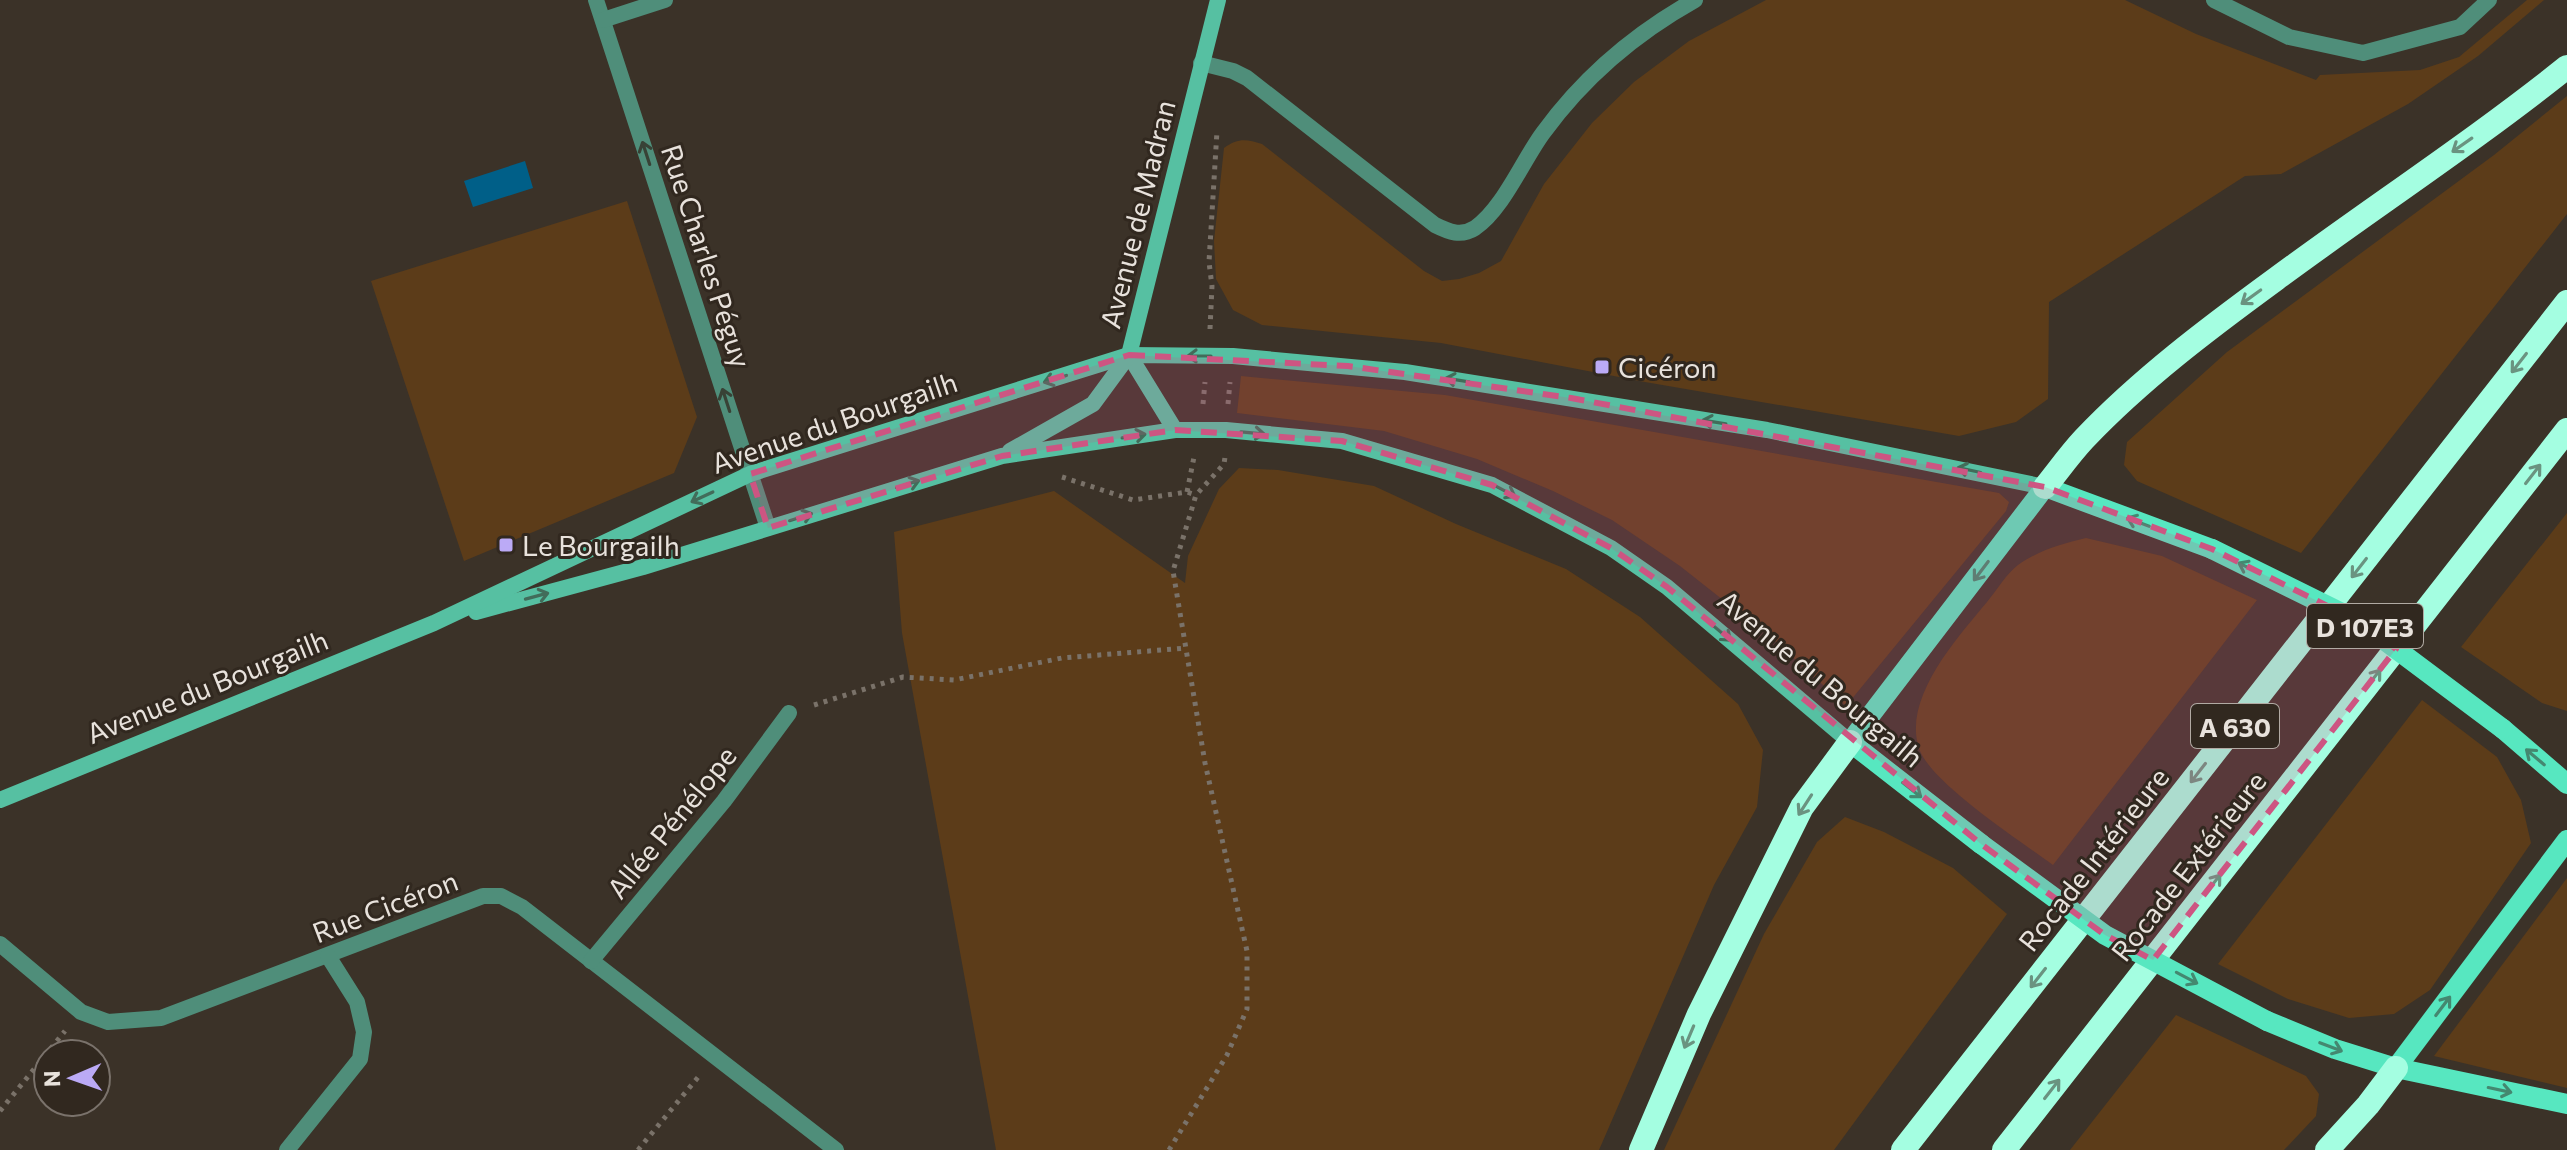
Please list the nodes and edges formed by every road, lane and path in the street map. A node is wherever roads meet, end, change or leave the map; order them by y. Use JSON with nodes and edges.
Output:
{"nodes":[{"id":1,"x":596,"y":0,"type":"edge"},
{"id":2,"x":665,"y":0,"type":"edge"},
{"id":3,"x":1218,"y":0,"type":"edge"},
{"id":4,"x":1695,"y":0,"type":"edge"},
{"id":5,"x":2214,"y":0,"type":"edge"},
{"id":6,"x":2489,"y":0,"type":"edge"},
{"id":7,"x":603,"y":20,"type":"junction"},
{"id":8,"x":1201,"y":63,"type":"junction"},
{"id":9,"x":2567,"y":67,"type":"edge"},
{"id":10,"x":1217,"y":127,"type":"dead end"},
{"id":11,"x":2567,"y":302,"type":"edge"},
{"id":12,"x":1129,"y":355,"type":"junction"},
{"id":13,"x":1209,"y":356,"type":"junction"},
{"id":14,"x":1175,"y":430,"type":"junction"},
{"id":15,"x":1199,"y":430,"type":"junction"},
{"id":16,"x":2567,"y":430,"type":"edge"},
{"id":17,"x":1002,"y":456,"type":"junction"},
{"id":18,"x":750,"y":474,"type":"junction"},
{"id":19,"x":1057,"y":475,"type":"dead end"},
{"id":20,"x":2045,"y":487,"type":"junction"},
{"id":21,"x":1187,"y":492,"type":"junction"},
{"id":22,"x":768,"y":528,"type":"junction"},
{"id":23,"x":434,"y":623,"type":"junction"},
{"id":24,"x":1186,"y":648,"type":"junction"},
{"id":25,"x":789,"y":713,"type":"joint"},
{"id":26,"x":1850,"y":742,"type":"junction"},
{"id":27,"x":2567,"y":784,"type":"edge"},
{"id":28,"x":0,"y":800,"type":"edge"},
{"id":29,"x":2567,"y":840,"type":"edge"},
{"id":30,"x":0,"y":944,"type":"edge"},
{"id":31,"x":328,"y":956,"type":"junction"},
{"id":32,"x":591,"y":961,"type":"junction"},
{"id":33,"x":81,"y":1012,"type":"junction"},
{"id":34,"x":715,"y":1057,"type":"junction"},
{"id":35,"x":2396,"y":1068,"type":"junction"},
{"id":36,"x":2567,"y":1104,"type":"edge"},
{"id":37,"x":0,"y":1111,"type":"edge"},
{"id":38,"x":287,"y":1150,"type":"edge"},
{"id":39,"x":638,"y":1150,"type":"edge"},
{"id":40,"x":836,"y":1150,"type":"edge"},
{"id":41,"x":1169,"y":1150,"type":"edge"},
{"id":42,"x":1641,"y":1150,"type":"edge"},
{"id":43,"x":1903,"y":1150,"type":"edge"},
{"id":44,"x":2004,"y":1150,"type":"edge"},
{"id":45,"x":2327,"y":1150,"type":"edge"}],
"edges":[{"from":1,"to":7,"type":"street","name":"Rue Charles Péguy"},
{"from":2,"to":7,"type":"street"},
{"from":3,"to":8,"type":"main road","name":"Avenue de Madran"},
{"from":4,"to":8,"type":"street"},
{"from":5,"to":6,"type":"street"},
{"from":18,"to":7,"type":"street","name":"Rue Charles Péguy","one_way":true},
{"from":8,"to":12,"type":"main road","name":"Avenue de Madran"},
{"from":9,"to":20,"type":"highway","one_way":true},
{"from":10,"to":13,"type":"path"},
{"from":11,"to":43,"type":"highway","name":"Rocade Intérieure","number":"A 630","one_way":true},
{"from":13,"to":12,"type":"main road","name":"Avenue du Bourgailh","number":"D 107E3","one_way":true},
{"from":12,"to":14,"type":"main road","name":"Avenue de Madran"},
{"from":12,"to":17,"type":"main road","name":"Avenue du Bourgailh"},
{"from":12,"to":18,"type":"main road","name":"Avenue du Bourgailh","one_way":true},
{"from":13,"to":15,"type":"path"},
{"from":20,"to":13,"type":"main road","name":"Avenue du Bourgailh","number":"D 107E3","one_way":true},
{"from":14,"to":15,"type":"main road","name":"Avenue du Bourgailh"},
{"from":17,"to":14,"type":"main road","name":"Avenue du Bourgailh","one_way":true},
{"from":15,"to":21,"type":"path"},
{"from":15,"to":26,"type":"main road","name":"Avenue du Bourgailh","one_way":true},
{"from":44,"to":16,"type":"highway","name":"Rocade Extérieure","number":"A 630","one_way":true},
{"from":22,"to":17,"type":"main road","name":"Avenue du Bourgailh","one_way":true},
{"from":18,"to":22,"type":"street","name":"Rue Charles Péguy"},
{"from":18,"to":23,"type":"main road","name":"Avenue du Bourgailh","one_way":true},
{"from":19,"to":21,"type":"path"},
{"from":20,"to":26,"type":"main road","one_way":true},
{"from":27,"to":20,"type":"main road","name":"Avenue du Bourgailh","number":"D 107E3","one_way":true,"bridge":true},
{"from":21,"to":24,"type":"path"},
{"from":23,"to":22,"type":"main road","name":"Avenue du Bourgailh","one_way":true},
{"from":23,"to":28,"type":"main road","name":"Avenue du Bourgailh"},
{"from":24,"to":25,"type":"path"},
{"from":24,"to":41,"type":"path"},
{"from":25,"to":32,"type":"street","name":"Allée Pénélope"},
{"from":26,"to":35,"type":"main road","name":"Avenue du Bourgailh","one_way":true,"bridge":true},
{"from":26,"to":42,"type":"highway","one_way":true},
{"from":35,"to":29,"type":"main road","one_way":true},
{"from":30,"to":33,"type":"street","name":"Rue Cicéron"},
{"from":31,"to":32,"type":"street","name":"Rue Cicéron"},
{"from":31,"to":33,"type":"street","name":"Rue Cicéron"},
{"from":31,"to":38,"type":"street"},
{"from":32,"to":34,"type":"street","name":"Rue Cicéron"},
{"from":33,"to":37,"type":"path"},
{"from":34,"to":39,"type":"path"},
{"from":34,"to":40,"type":"street","name":"Rue Cicéron"},
{"from":35,"to":36,"type":"main road","name":"Avenue du Bourgailh","one_way":true},
{"from":35,"to":45,"type":"highway"}]}
